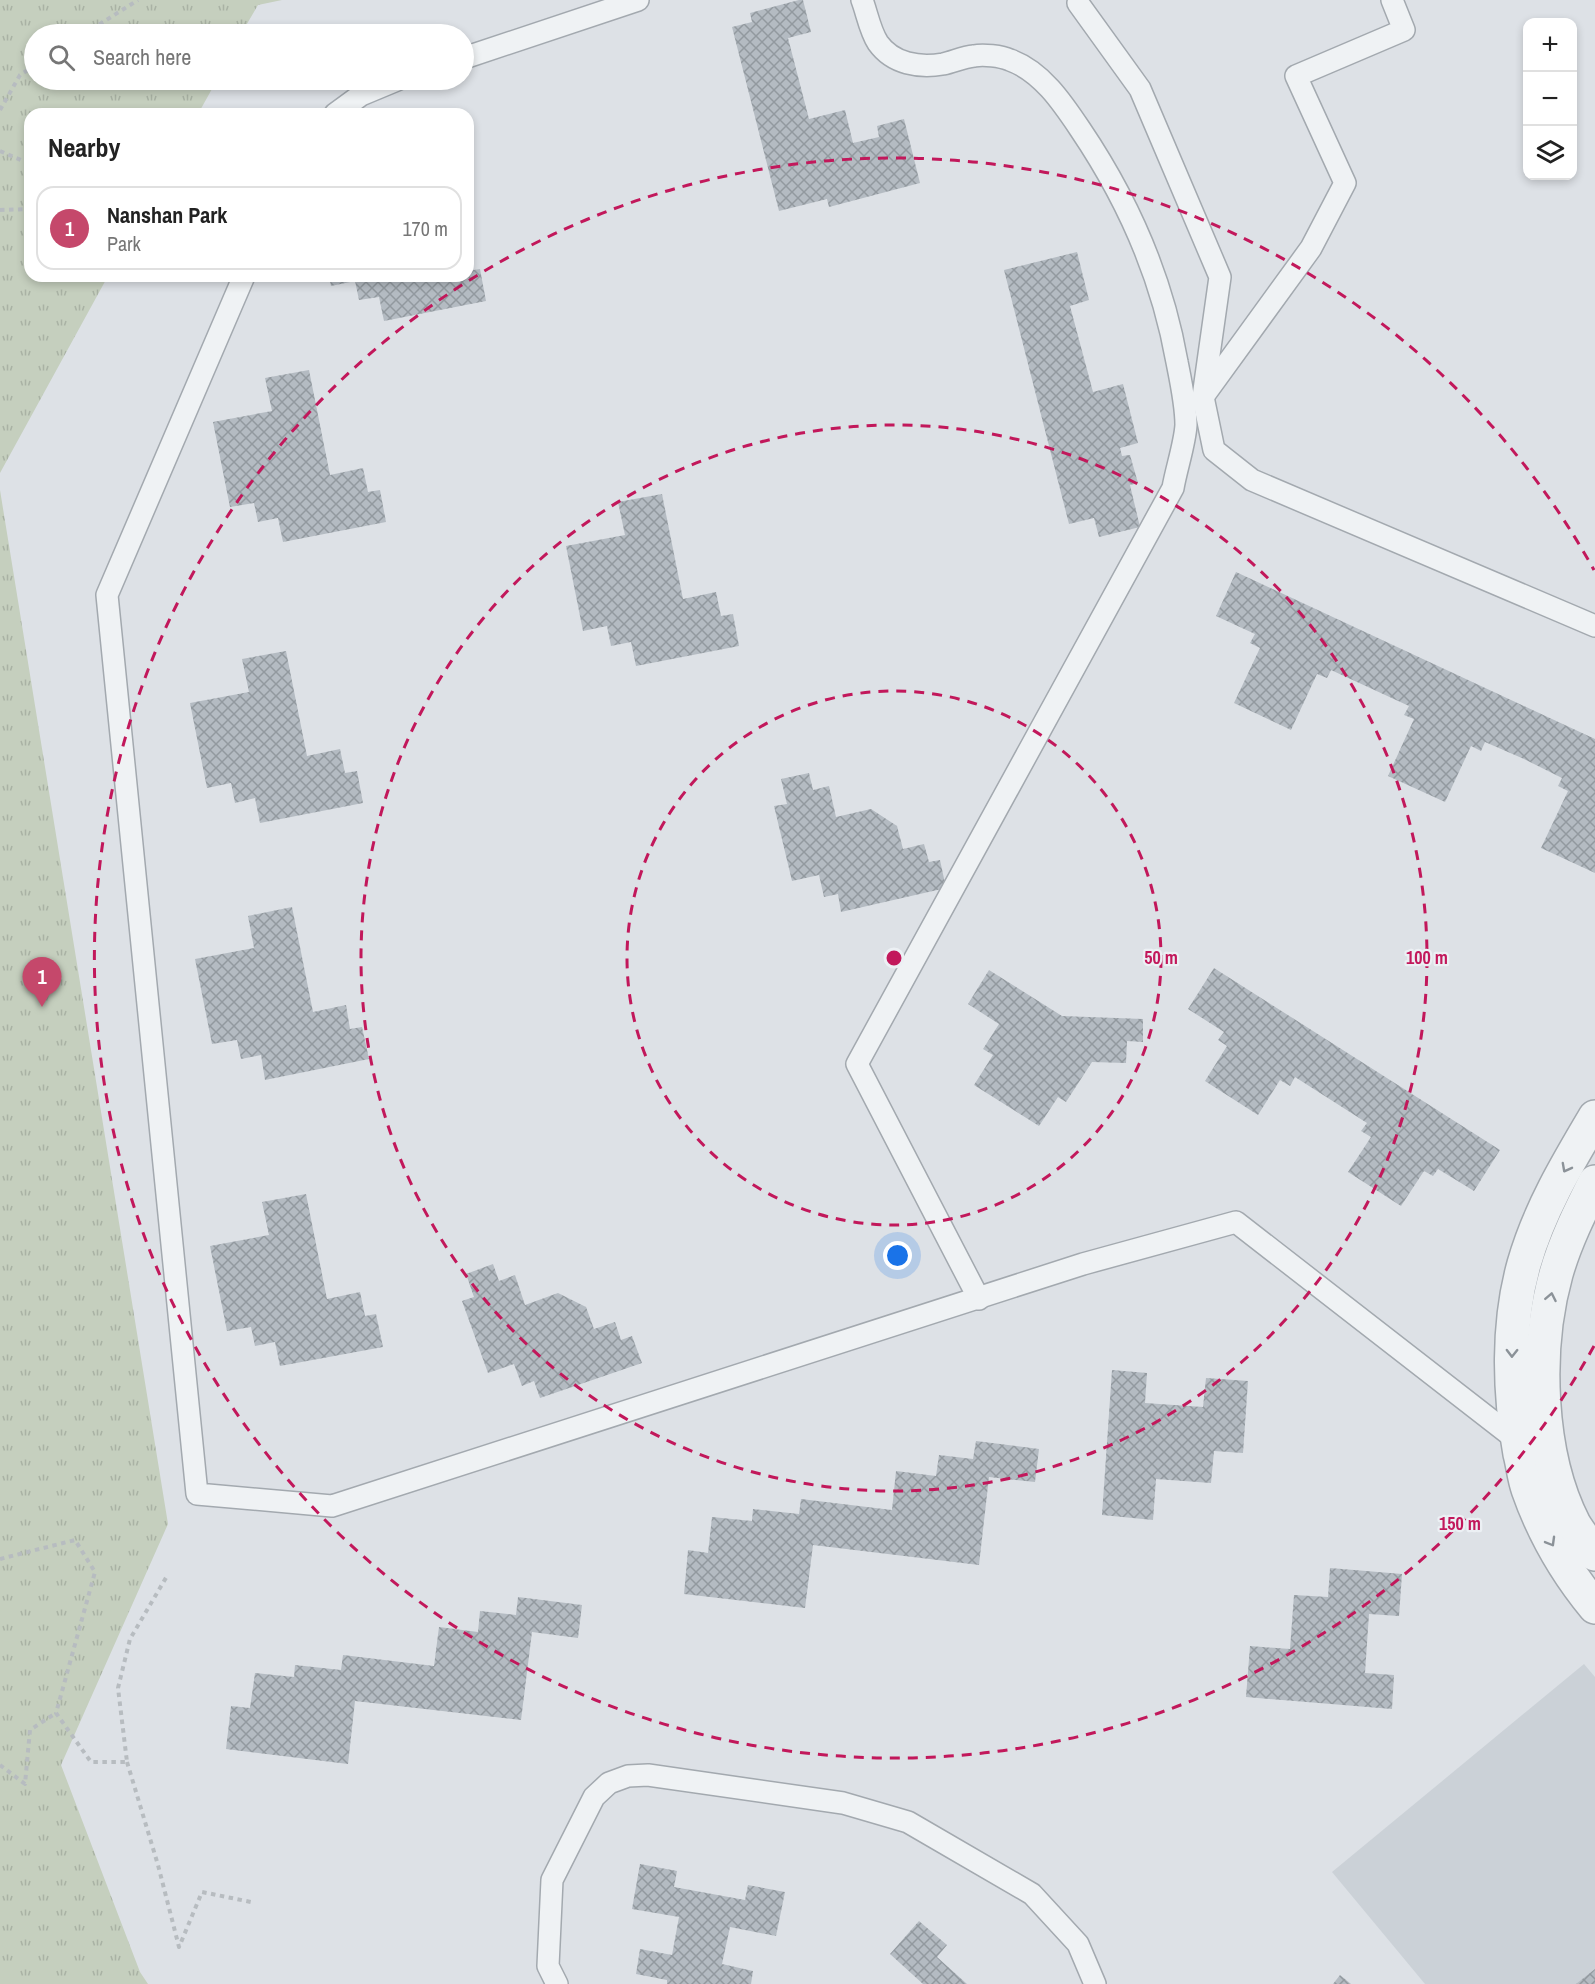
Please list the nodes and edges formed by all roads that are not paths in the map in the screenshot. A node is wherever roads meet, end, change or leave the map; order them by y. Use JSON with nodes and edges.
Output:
{"nodes":[{"id":1,"x":638,"y":0,"type":"edge"},
{"id":2,"x":862,"y":0,"type":"edge"},
{"id":3,"x":1392,"y":0,"type":"edge"},
{"id":4,"x":1078,"y":3,"type":"dead end"},
{"id":5,"x":474,"y":55,"type":"edge"},
{"id":6,"x":373,"y":90,"type":"edge"},
{"id":7,"x":343,"y":108,"type":"edge"},
{"id":8,"x":241,"y":282,"type":"edge"},
{"id":9,"x":1203,"y":397,"type":"junction"},
{"id":10,"x":1595,"y":626,"type":"edge"},
{"id":11,"x":1595,"y":1117,"type":"edge"},
{"id":12,"x":1595,"y":1182,"type":"edge"},
{"id":13,"x":979,"y":1299,"type":"junction"},
{"id":14,"x":1533,"y":1440,"type":"junction"},
{"id":15,"x":1595,"y":1554,"type":"edge"},
{"id":16,"x":1595,"y":1607,"type":"edge"},
{"id":17,"x":557,"y":1984,"type":"edge"},
{"id":18,"x":1095,"y":1984,"type":"edge"}],
"edges":[{"from":1,"to":5,"type":"lane"},
{"from":2,"to":13,"type":"lane"},
{"from":3,"to":9,"type":"lane"},
{"from":4,"to":9,"type":"lane"},
{"from":6,"to":7,"type":"lane"},
{"from":8,"to":13,"type":"lane"},
{"from":9,"to":10,"type":"lane"},
{"from":11,"to":14,"type":"street","one_way":true},
{"from":14,"to":12,"type":"street","one_way":true},
{"from":13,"to":14,"type":"lane"},
{"from":14,"to":15,"type":"street"},
{"from":14,"to":16,"type":"street","one_way":true},
{"from":17,"to":18,"type":"lane"}]}
